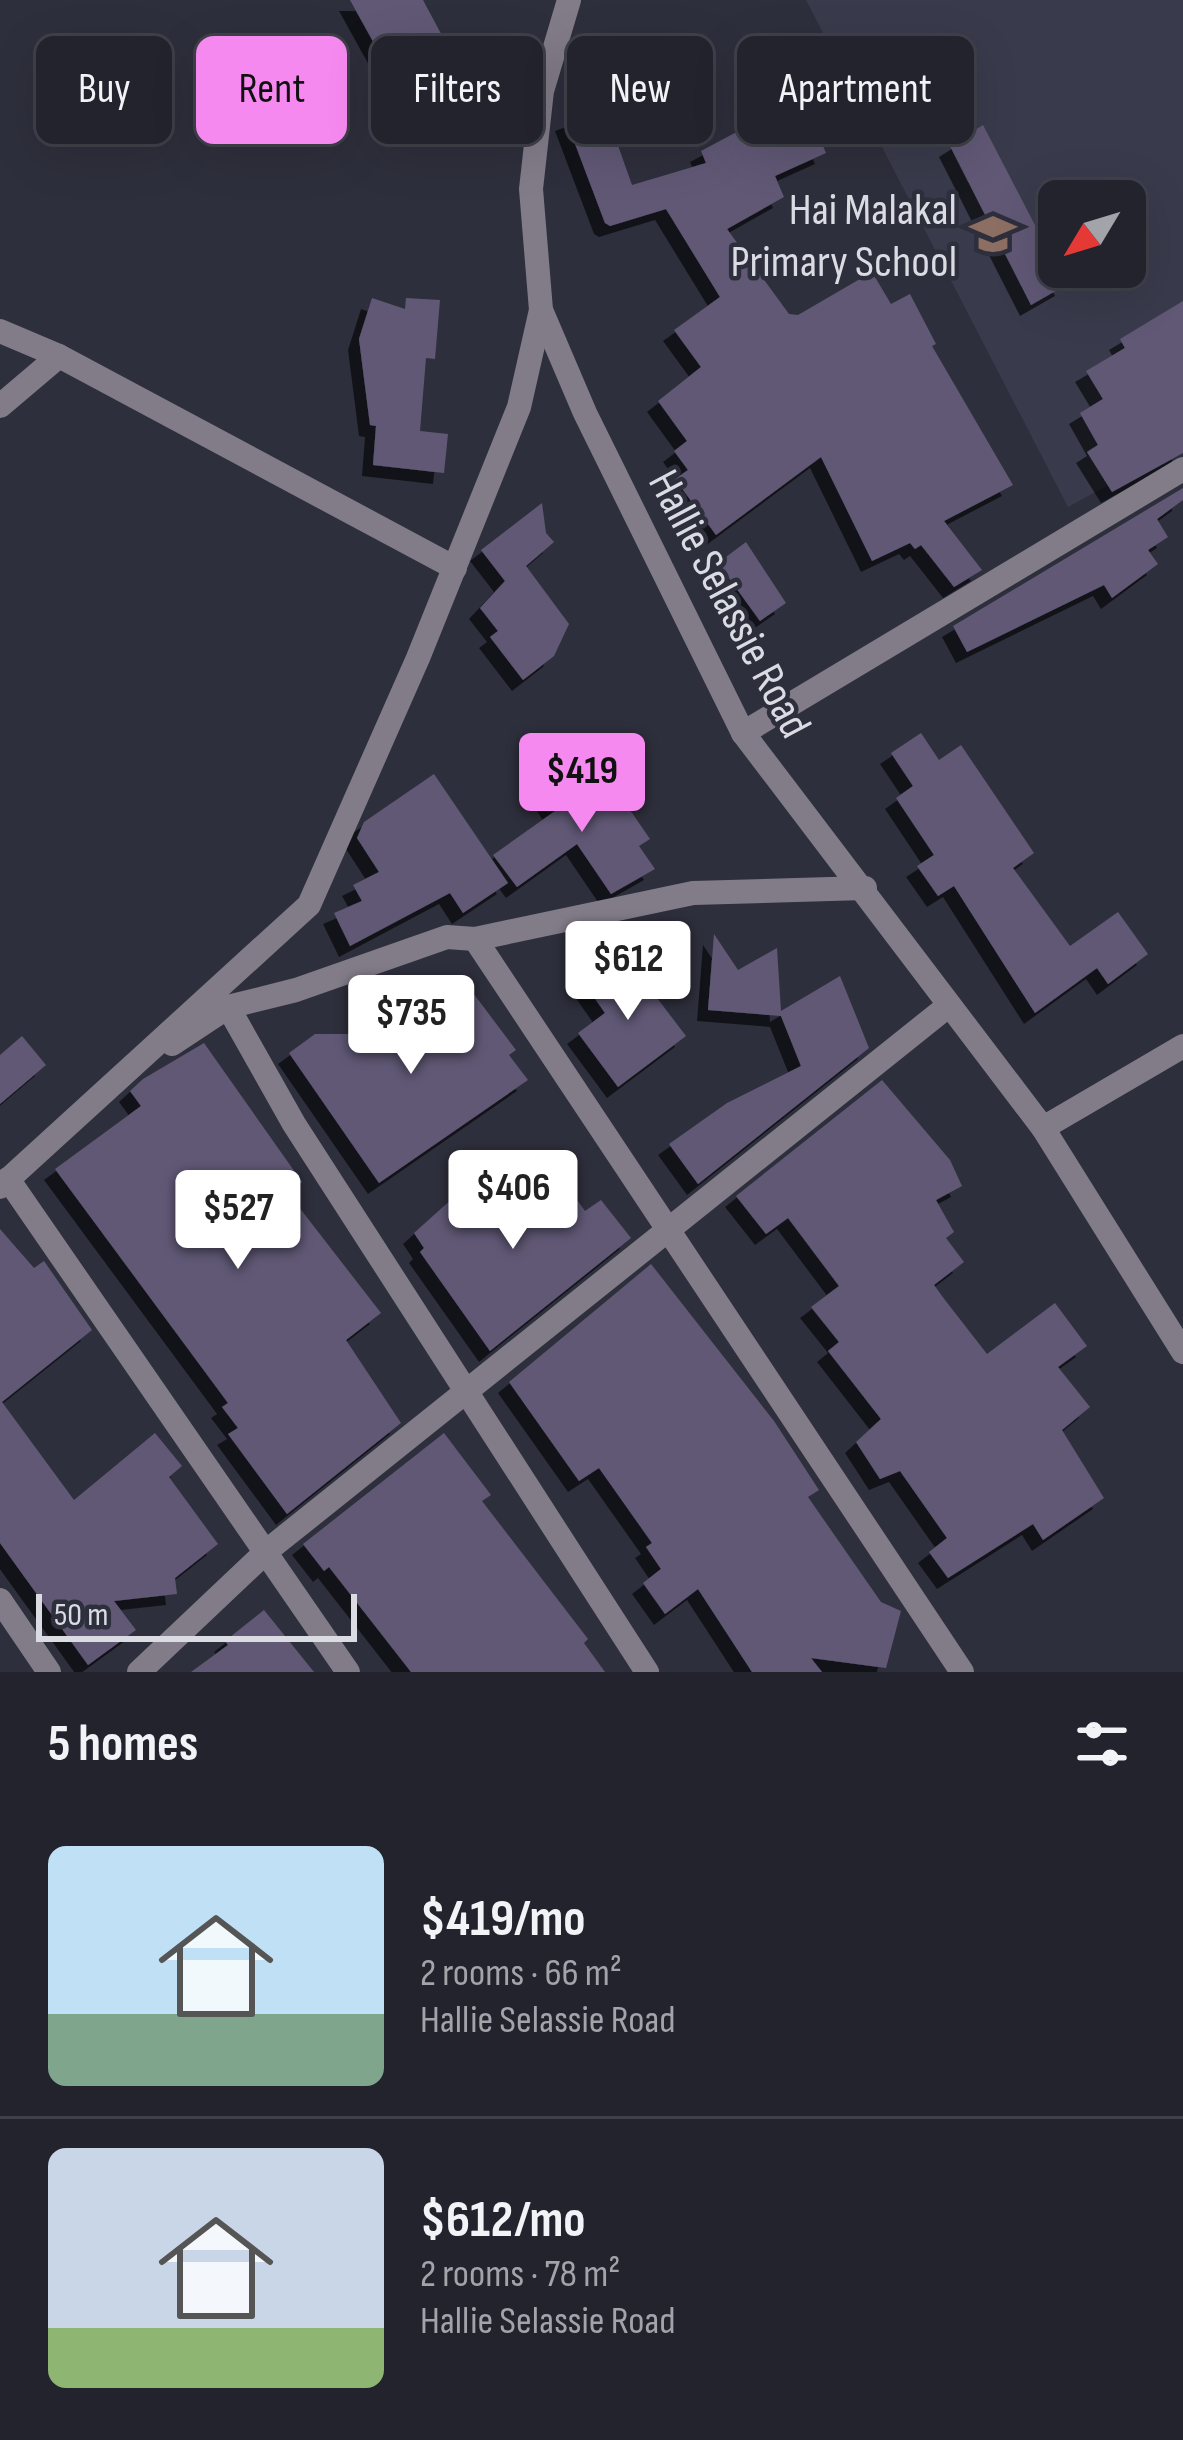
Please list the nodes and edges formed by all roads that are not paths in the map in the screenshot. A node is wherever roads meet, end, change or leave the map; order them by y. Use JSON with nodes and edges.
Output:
{"nodes":[{"id":1,"x":569,"y":0,"type":"edge"},
{"id":2,"x":541,"y":310,"type":"junction"},
{"id":3,"x":0,"y":331,"type":"edge"},
{"id":4,"x":58,"y":356,"type":"junction"},
{"id":5,"x":0,"y":406,"type":"edge"},
{"id":6,"x":1183,"y":470,"type":"edge"},
{"id":7,"x":455,"y":568,"type":"junction"},
{"id":8,"x":743,"y":733,"type":"junction"},
{"id":9,"x":865,"y":888,"type":"junction"},
{"id":10,"x":475,"y":939,"type":"junction"},
{"id":11,"x":228,"y":1006,"type":"junction"},
{"id":12,"x":948,"y":1006,"type":"junction"},
{"id":13,"x":1183,"y":1046,"type":"edge"},
{"id":14,"x":100,"y":1092,"type":"junction"},
{"id":15,"x":1043,"y":1127,"type":"junction"},
{"id":16,"x":4,"y":1183,"type":"edge"},
{"id":17,"x":670,"y":1233,"type":"junction"},
{"id":18,"x":1183,"y":1352,"type":"edge"},
{"id":19,"x":464,"y":1391,"type":"junction"},
{"id":20,"x":268,"y":1550,"type":"junction"},
{"id":21,"x":0,"y":1600,"type":"edge"},
{"id":22,"x":49,"y":1672,"type":"edge"},
{"id":23,"x":139,"y":1672,"type":"edge"},
{"id":24,"x":348,"y":1672,"type":"edge"},
{"id":25,"x":647,"y":1672,"type":"edge"},
{"id":26,"x":962,"y":1672,"type":"edge"}],
"edges":[{"from":1,"to":2,"type":"street","name":"Hallie Selassie Road"},
{"from":2,"to":7,"type":"street"},
{"from":2,"to":8,"type":"street","name":"Hallie Selassie Road"},
{"from":3,"to":4,"type":"street"},
{"from":4,"to":5,"type":"street"},
{"from":4,"to":7,"type":"street"},
{"from":6,"to":8,"type":"street"},
{"from":7,"to":14,"type":"street"},
{"from":8,"to":9,"type":"street","name":"Hallie Selassie Road"},
{"from":9,"to":10,"type":"street"},
{"from":9,"to":12,"type":"street","name":"Hallie Selassie Road"},
{"from":10,"to":11,"type":"street"},
{"from":10,"to":17,"type":"street"},
{"from":11,"to":14,"type":"street"},
{"from":11,"to":19,"type":"street"},
{"from":12,"to":15,"type":"street","name":"Hallie Selassie Road"},
{"from":12,"to":17,"type":"street"},
{"from":13,"to":15,"type":"street"},
{"from":14,"to":16,"type":"street"},
{"from":15,"to":18,"type":"street","name":"Hallie Selassie Road"},
{"from":16,"to":20,"type":"street"},
{"from":17,"to":19,"type":"street"},
{"from":17,"to":26,"type":"street"},
{"from":19,"to":20,"type":"street"},
{"from":19,"to":25,"type":"street"},
{"from":20,"to":23,"type":"street"},
{"from":20,"to":24,"type":"street"},
{"from":21,"to":22,"type":"street"}]}
